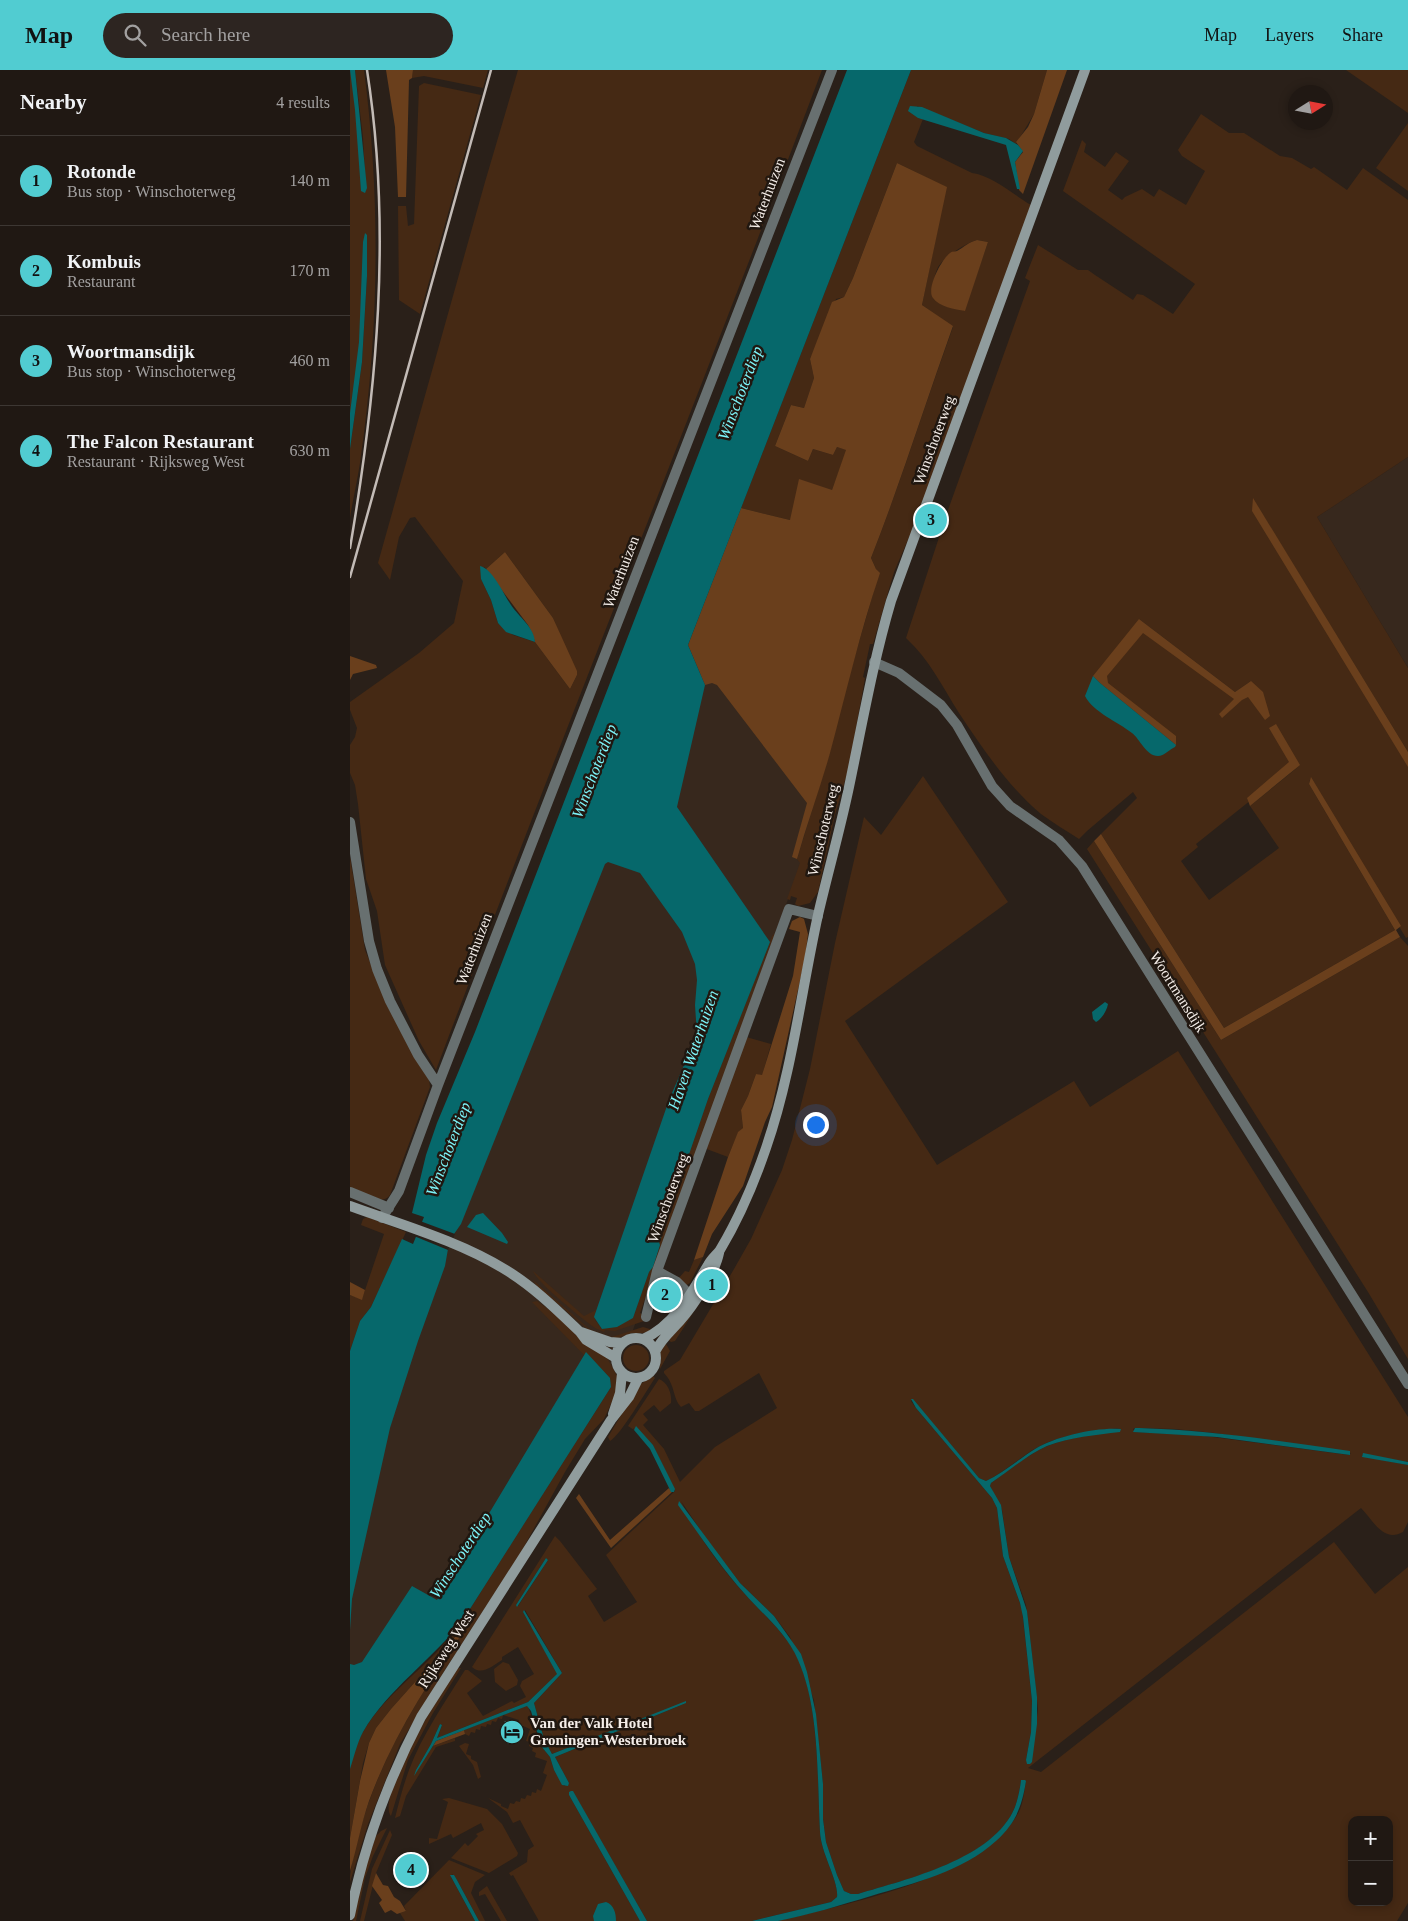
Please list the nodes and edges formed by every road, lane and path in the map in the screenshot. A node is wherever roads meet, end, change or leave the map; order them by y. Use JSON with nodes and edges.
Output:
{"nodes":[{"id":1,"x":832,"y":70,"type":"edge"},
{"id":2,"x":1085,"y":70,"type":"edge"},
{"id":3,"x":874,"y":662,"type":"junction"},
{"id":4,"x":350,"y":822,"type":"edge"},
{"id":5,"x":818,"y":916,"type":"junction"},
{"id":6,"x":438,"y":1085,"type":"junction"},
{"id":7,"x":350,"y":1192,"type":"edge"},
{"id":8,"x":350,"y":1206,"type":"edge"},
{"id":9,"x":389,"y":1208,"type":"junction"},
{"id":10,"x":382,"y":1218,"type":"junction"},
{"id":11,"x":719,"y":1252,"type":"junction"},
{"id":12,"x":657,"y":1271,"type":"junction"},
{"id":13,"x":690,"y":1295,"type":"junction"},
{"id":14,"x":646,"y":1317,"type":"dead end"},
{"id":15,"x":580,"y":1332,"type":"junction"},
{"id":16,"x":644,"y":1339,"type":"junction"},
{"id":17,"x":623,"y":1343,"type":"junction"},
{"id":18,"x":655,"y":1352,"type":"junction"},
{"id":19,"x":616,"y":1358,"type":"junction"},
{"id":20,"x":622,"y":1373,"type":"junction"},
{"id":21,"x":638,"y":1379,"type":"junction"},
{"id":22,"x":1408,"y":1384,"type":"edge"},
{"id":23,"x":611,"y":1420,"type":"junction"},
{"id":24,"x":350,"y":1915,"type":"edge"}],
"edges":[{"from":1,"to":6,"type":"street","name":"Waterhuizen"},
{"from":2,"to":3,"type":"main road","name":"Winschoterweg"},
{"from":3,"to":5,"type":"main road","name":"Winschoterweg"},
{"from":3,"to":22,"type":"street","name":"Woortmansdijk"},
{"from":4,"to":6,"type":"street"},
{"from":5,"to":11,"type":"main road","name":"Winschoterweg"},
{"from":5,"to":12,"type":"street","name":"Winschoterweg"},
{"from":6,"to":9,"type":"street","name":"Waterhuizen"},
{"from":7,"to":9,"type":"street"},
{"from":8,"to":10,"type":"main road"},
{"from":9,"to":10,"type":"street","name":"Waterhuizen"},
{"from":10,"to":15,"type":"main road"},
{"from":11,"to":13,"type":"main road","name":"Winschoterweg"},
{"from":11,"to":18,"type":"main road","name":"Winschoterweg"},
{"from":12,"to":13,"type":"street"},
{"from":12,"to":14,"type":"street","name":"Winschoterweg"},
{"from":13,"to":16,"type":"main road","name":"Winschoterweg"},
{"from":15,"to":17,"type":"main road"},
{"from":15,"to":19,"type":"main road"},
{"from":16,"to":17,"type":"main road"},
{"from":16,"to":18,"type":"main road"},
{"from":17,"to":19,"type":"main road"},
{"from":18,"to":21,"type":"main road"},
{"from":19,"to":20,"type":"main road"},
{"from":20,"to":21,"type":"main road"},
{"from":20,"to":23,"type":"main road","name":"Rijksweg West"},
{"from":21,"to":23,"type":"main road","name":"Rijksweg West"},
{"from":23,"to":24,"type":"main road","name":"Rijksweg West"}]}
